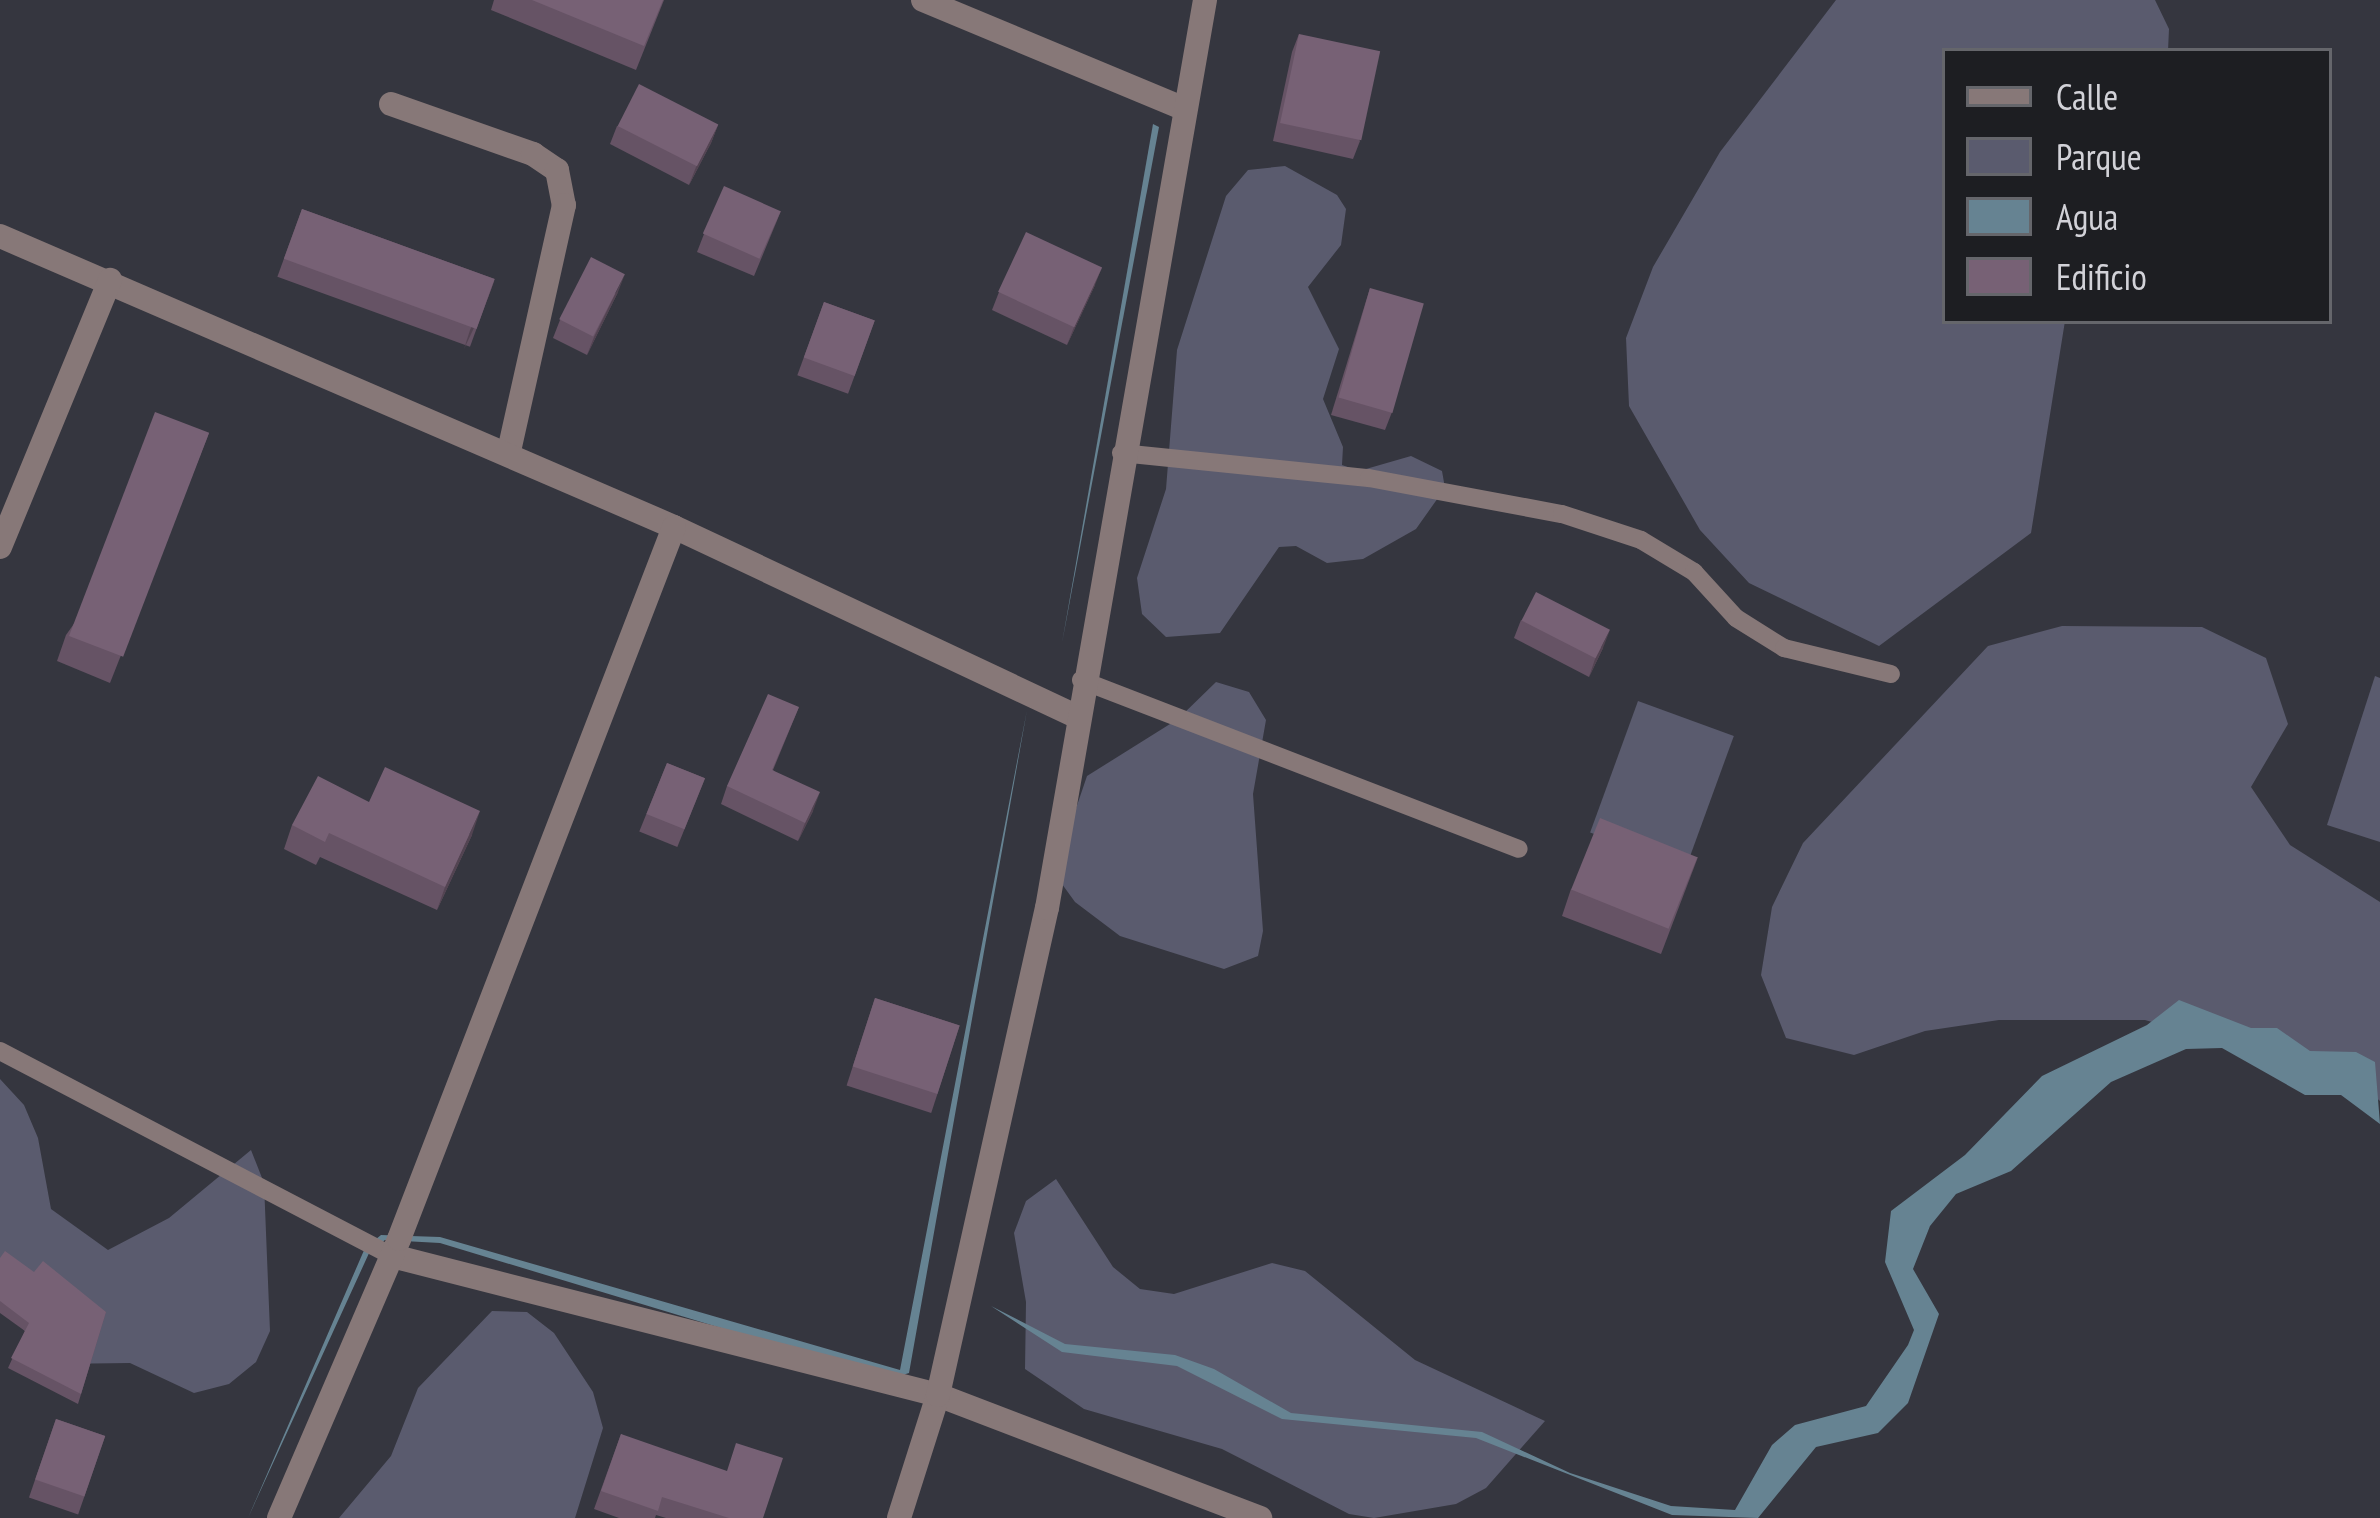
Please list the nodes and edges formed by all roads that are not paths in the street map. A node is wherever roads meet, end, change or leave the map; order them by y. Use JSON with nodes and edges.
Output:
{"nodes":[{"id":1,"x":923,"y":0,"type":"edge"},
{"id":2,"x":1205,"y":0,"type":"edge"},
{"id":3,"x":391,"y":104,"type":"dead end"},
{"id":4,"x":1182,"y":108,"type":"junction"},
{"id":5,"x":0,"y":236,"type":"edge"},
{"id":6,"x":110,"y":280,"type":"junction"},
{"id":7,"x":1121,"y":453,"type":"junction"},
{"id":8,"x":508,"y":455,"type":"junction"},
{"id":9,"x":674,"y":527,"type":"junction"},
{"id":10,"x":0,"y":547,"type":"edge"},
{"id":11,"x":1891,"y":674,"type":"dead end"},
{"id":12,"x":1081,"y":680,"type":"junction"},
{"id":13,"x":1075,"y":716,"type":"junction"},
{"id":14,"x":1518,"y":849,"type":"dead end"},
{"id":15,"x":0,"y":1051,"type":"edge"},
{"id":16,"x":392,"y":1256,"type":"junction"},
{"id":17,"x":938,"y":1395,"type":"junction"},
{"id":18,"x":279,"y":1518,"type":"edge"},
{"id":19,"x":898,"y":1518,"type":"edge"},
{"id":20,"x":1260,"y":1518,"type":"edge"}],
"edges":[{"from":1,"to":4,"type":"street"},
{"from":2,"to":4,"type":"street"},
{"from":3,"to":8,"type":"street"},
{"from":4,"to":7,"type":"street"},
{"from":5,"to":6,"type":"street"},
{"from":6,"to":8,"type":"street"},
{"from":6,"to":10,"type":"street"},
{"from":7,"to":11,"type":"lane"},
{"from":7,"to":12,"type":"street"},
{"from":8,"to":9,"type":"street"},
{"from":9,"to":13,"type":"street"},
{"from":9,"to":16,"type":"street"},
{"from":12,"to":13,"type":"street"},
{"from":12,"to":14,"type":"lane"},
{"from":13,"to":17,"type":"street"},
{"from":15,"to":16,"type":"lane"},
{"from":16,"to":17,"type":"street"},
{"from":16,"to":18,"type":"street"},
{"from":17,"to":19,"type":"street"},
{"from":17,"to":20,"type":"street"}]}
